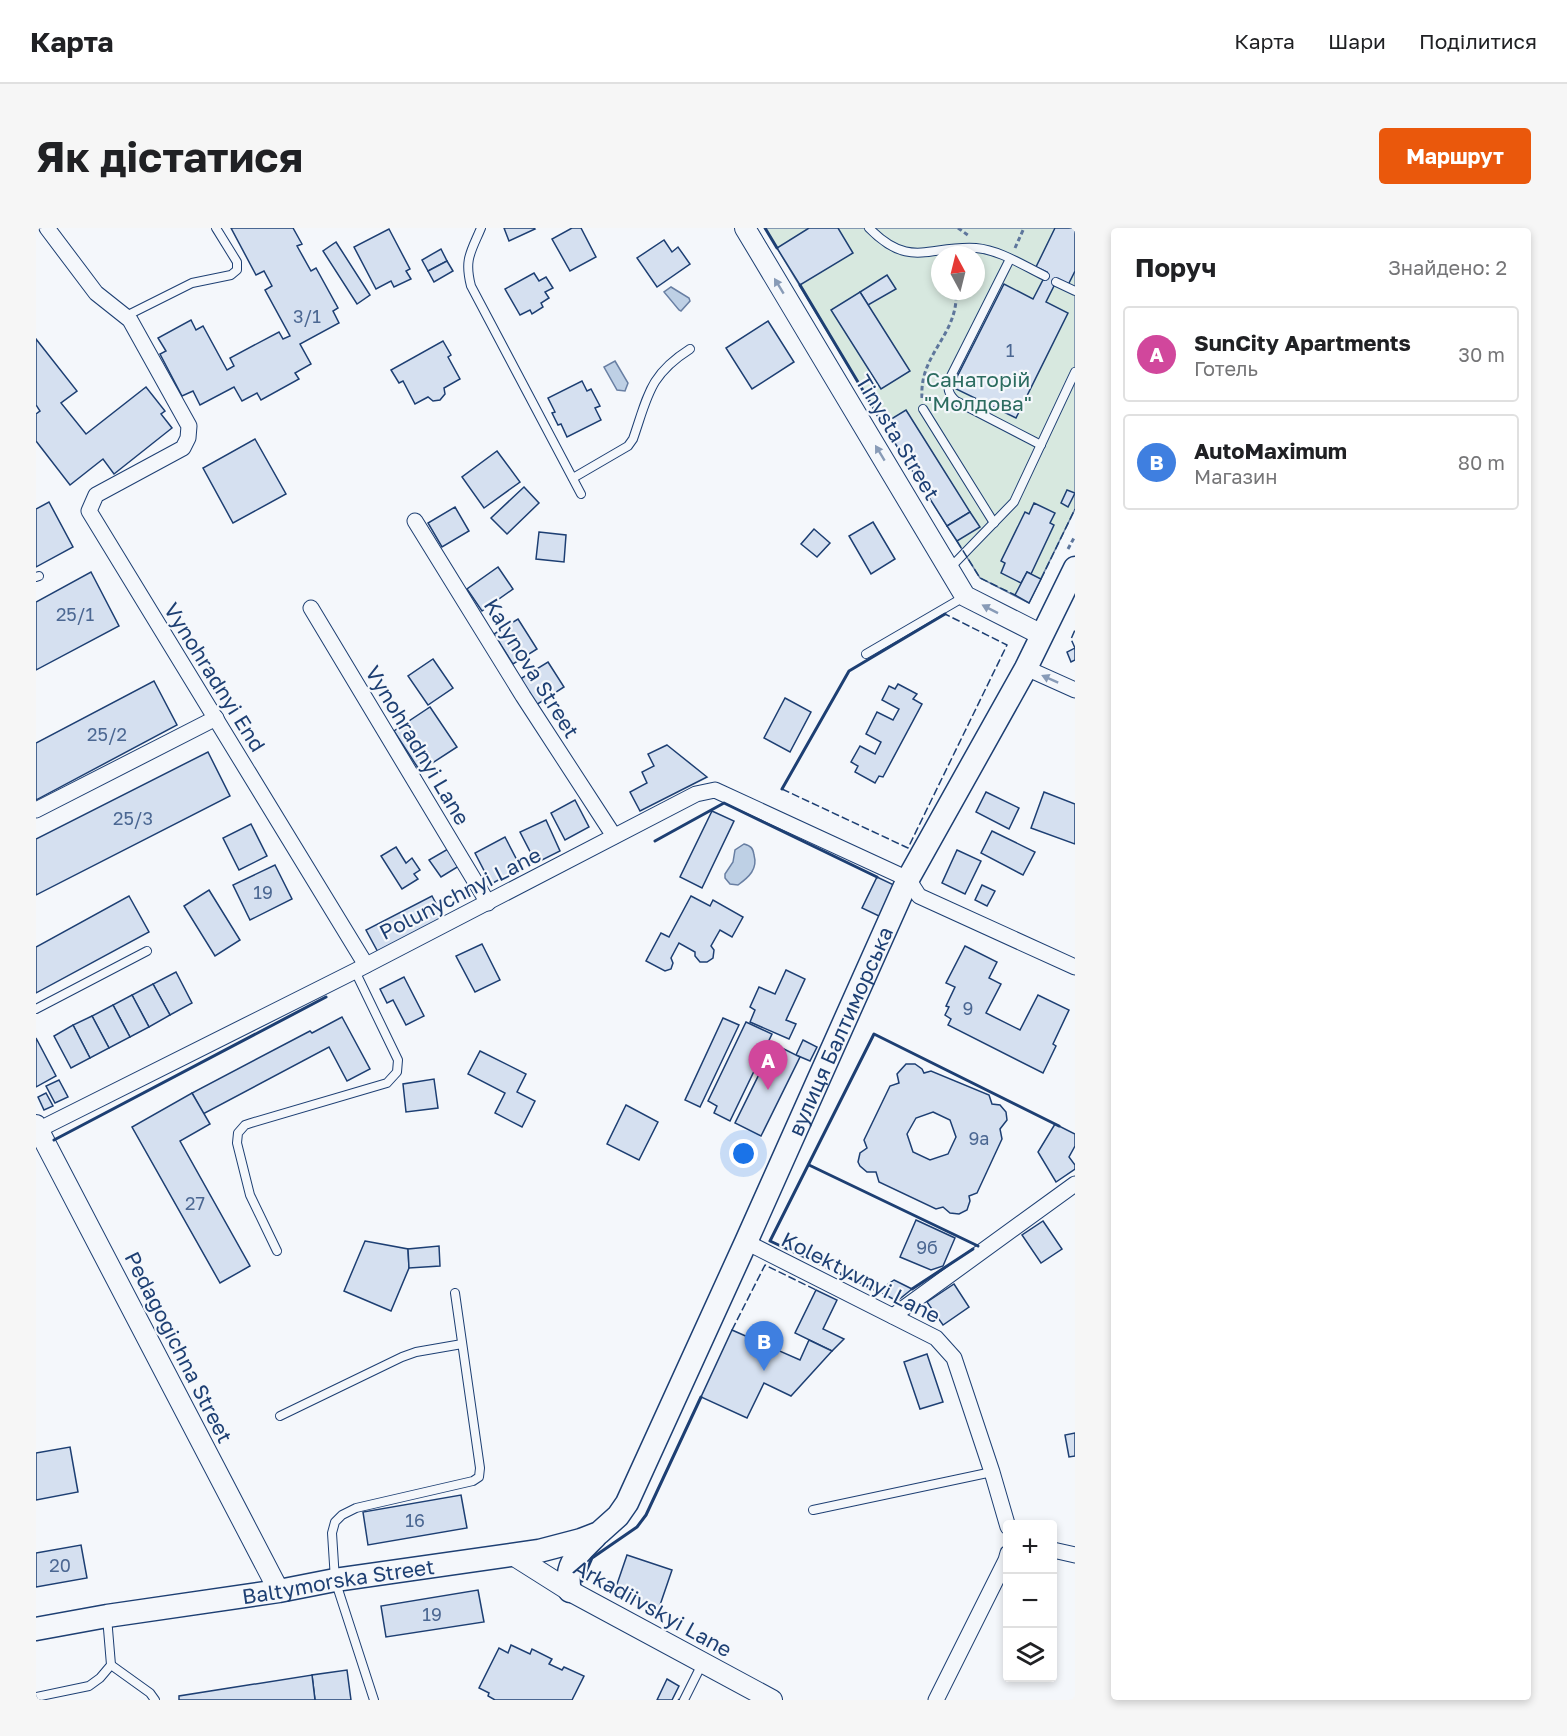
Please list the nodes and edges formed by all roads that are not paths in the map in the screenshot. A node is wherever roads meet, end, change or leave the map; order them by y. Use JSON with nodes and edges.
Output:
{"nodes":[{"id":1,"x":47,"y":228,"type":"edge"},
{"id":2,"x":216,"y":228,"type":"edge"},
{"id":3,"x":481,"y":228,"type":"edge"},
{"id":4,"x":745,"y":228,"type":"edge"},
{"id":5,"x":869,"y":228,"type":"edge"},
{"id":6,"x":1010,"y":259,"type":"junction"},
{"id":7,"x":1045,"y":276,"type":"dead end"},
{"id":8,"x":1056,"y":282,"type":"dead end"},
{"id":9,"x":1075,"y":291,"type":"edge"},
{"id":10,"x":126,"y":316,"type":"junction"},
{"id":11,"x":690,"y":349,"type":"dead end"},
{"id":12,"x":1075,"y":372,"type":"edge"},
{"id":13,"x":923,"y":410,"type":"road end"},
{"id":14,"x":1041,"y":446,"type":"junction"},
{"id":15,"x":573,"y":478,"type":"junction"},
{"id":16,"x":581,"y":494,"type":"dead end"},
{"id":17,"x":415,"y":521,"type":"dead end"},
{"id":18,"x":994,"y":523,"type":"junction"},
{"id":19,"x":949,"y":568,"type":"junction"},
{"id":20,"x":1075,"y":568,"type":"edge"},
{"id":21,"x":965,"y":596,"type":"junction"},
{"id":22,"x":311,"y":608,"type":"dead end"},
{"id":23,"x":1042,"y":635,"type":"junction"},
{"id":24,"x":866,"y":654,"type":"dead end"},
{"id":25,"x":1026,"y":668,"type":"junction"},
{"id":26,"x":1075,"y":690,"type":"edge"},
{"id":27,"x":216,"y":718,"type":"junction"},
{"id":28,"x":36,"y":810,"type":"edge"},
{"id":29,"x":615,"y":836,"type":"junction"},
{"id":30,"x":908,"y":879,"type":"junction"},
{"id":31,"x":488,"y":903,"type":"junction"},
{"id":32,"x":147,"y":951,"type":"dead end"},
{"id":33,"x":1075,"y":967,"type":"edge"},
{"id":34,"x":361,"y":968,"type":"junction"},
{"id":35,"x":36,"y":1009,"type":"edge"},
{"id":36,"x":37,"y":1129,"type":"edge"},
{"id":37,"x":1075,"y":1184,"type":"edge"},
{"id":38,"x":746,"y":1242,"type":"junction"},
{"id":39,"x":277,"y":1251,"type":"dead end"},
{"id":40,"x":455,"y":1293,"type":"dead end"},
{"id":41,"x":893,"y":1316,"type":"junction"},
{"id":42,"x":462,"y":1344,"type":"junction"},
{"id":43,"x":280,"y":1416,"type":"dead end"},
{"id":44,"x":992,"y":1472,"type":"junction"},
{"id":45,"x":813,"y":1510,"type":"dead end"},
{"id":46,"x":1006,"y":1520,"type":"edge"},
{"id":47,"x":599,"y":1533,"type":"junction"},
{"id":48,"x":1057,"y":1551,"type":"edge"},
{"id":49,"x":513,"y":1555,"type":"junction"},
{"id":50,"x":1075,"y":1555,"type":"edge"},
{"id":51,"x":1003,"y":1566,"type":"edge"},
{"id":52,"x":335,"y":1580,"type":"junction"},
{"id":53,"x":279,"y":1591,"type":"junction"},
{"id":54,"x":570,"y":1591,"type":"junction"},
{"id":55,"x":107,"y":1616,"type":"junction"},
{"id":56,"x":36,"y":1629,"type":"edge"},
{"id":57,"x":703,"y":1662,"type":"junction"},
{"id":58,"x":111,"y":1665,"type":"junction"},
{"id":59,"x":36,"y":1697,"type":"edge"},
{"id":60,"x":155,"y":1700,"type":"edge"},
{"id":61,"x":374,"y":1700,"type":"edge"},
{"id":62,"x":684,"y":1700,"type":"edge"},
{"id":63,"x":772,"y":1700,"type":"edge"},
{"id":64,"x":936,"y":1700,"type":"edge"}],
"edges":[{"from":1,"to":10,"type":"street"},
{"from":2,"to":10,"type":"lane"},
{"from":3,"to":15,"type":"lane"},
{"from":19,"to":4,"type":"street","name":"Tinysta Street","one_way":true},
{"from":5,"to":6,"type":"lane"},
{"from":6,"to":7,"type":"lane"},
{"from":6,"to":14,"type":"lane"},
{"from":8,"to":9,"type":"lane"},
{"from":10,"to":27,"type":"street","name":"Vynohradnyi End"},
{"from":11,"to":15,"type":"lane"},
{"from":12,"to":14,"type":"lane"},
{"from":13,"to":18,"type":"lane"},
{"from":14,"to":18,"type":"lane"},
{"from":15,"to":16,"type":"lane"},
{"from":17,"to":29,"type":"street","name":"Kalynova Street"},
{"from":18,"to":19,"type":"lane"},
{"from":19,"to":21,"type":"street","name":"Tinysta Street"},
{"from":20,"to":23,"type":"main road","name":"вулиця Балтиморська"},
{"from":23,"to":21,"type":"street","one_way":true},
{"from":21,"to":24,"type":"lane"},
{"from":22,"to":31,"type":"street","name":"Vynohradnyi Lane"},
{"from":23,"to":25,"type":"main road","name":"вулиця Балтиморська"},
{"from":26,"to":25,"type":"street","one_way":true},
{"from":25,"to":30,"type":"main road","name":"вулиця Балтиморська"},
{"from":27,"to":28,"type":"street"},
{"from":27,"to":34,"type":"street","name":"Vynohradnyi End"},
{"from":29,"to":30,"type":"street","name":"Polunychnyi Lane"},
{"from":29,"to":31,"type":"street","name":"Polunychnyi Lane"},
{"from":30,"to":33,"type":"street"},
{"from":30,"to":38,"type":"main road","name":"вулиця Балтиморська"},
{"from":31,"to":34,"type":"street","name":"Polunychnyi Lane"},
{"from":32,"to":35,"type":"lane"},
{"from":34,"to":36,"type":"street","name":"Polunychnyi Lane"},
{"from":34,"to":39,"type":"lane"},
{"from":36,"to":53,"type":"street","name":"Pedagogichna Street"},
{"from":37,"to":41,"type":"street"},
{"from":38,"to":41,"type":"street","name":"Kolektyvnyi Lane"},
{"from":38,"to":47,"type":"main road","name":"Baltymorska Street"},
{"from":40,"to":42,"type":"lane"},
{"from":41,"to":44,"type":"street","name":"Kolektyvnyi Lane"},
{"from":42,"to":43,"type":"lane"},
{"from":42,"to":52,"type":"lane"},
{"from":44,"to":45,"type":"lane"},
{"from":44,"to":46,"type":"street","name":"Kolektyvnyi Lane"},
{"from":47,"to":49,"type":"main road","name":"Baltymorska Street"},
{"from":47,"to":54,"type":"main road"},
{"from":48,"to":50,"type":"street"},
{"from":49,"to":52,"type":"main road","name":"Baltymorska Street"},
{"from":49,"to":54,"type":"street","name":"Arkadiivskyi Lane"},
{"from":51,"to":64,"type":"street"},
{"from":52,"to":53,"type":"main road","name":"Baltymorska Street"},
{"from":52,"to":61,"type":"lane"},
{"from":53,"to":55,"type":"main road","name":"Baltymorska Street"},
{"from":54,"to":57,"type":"street","name":"Arkadiivskyi Lane"},
{"from":55,"to":56,"type":"main road","name":"Baltymorska Street"},
{"from":55,"to":58,"type":"lane"},
{"from":57,"to":62,"type":"lane"},
{"from":57,"to":63,"type":"street","name":"Arkadiivskyi Lane"},
{"from":58,"to":59,"type":"lane"},
{"from":58,"to":60,"type":"lane"}]}
